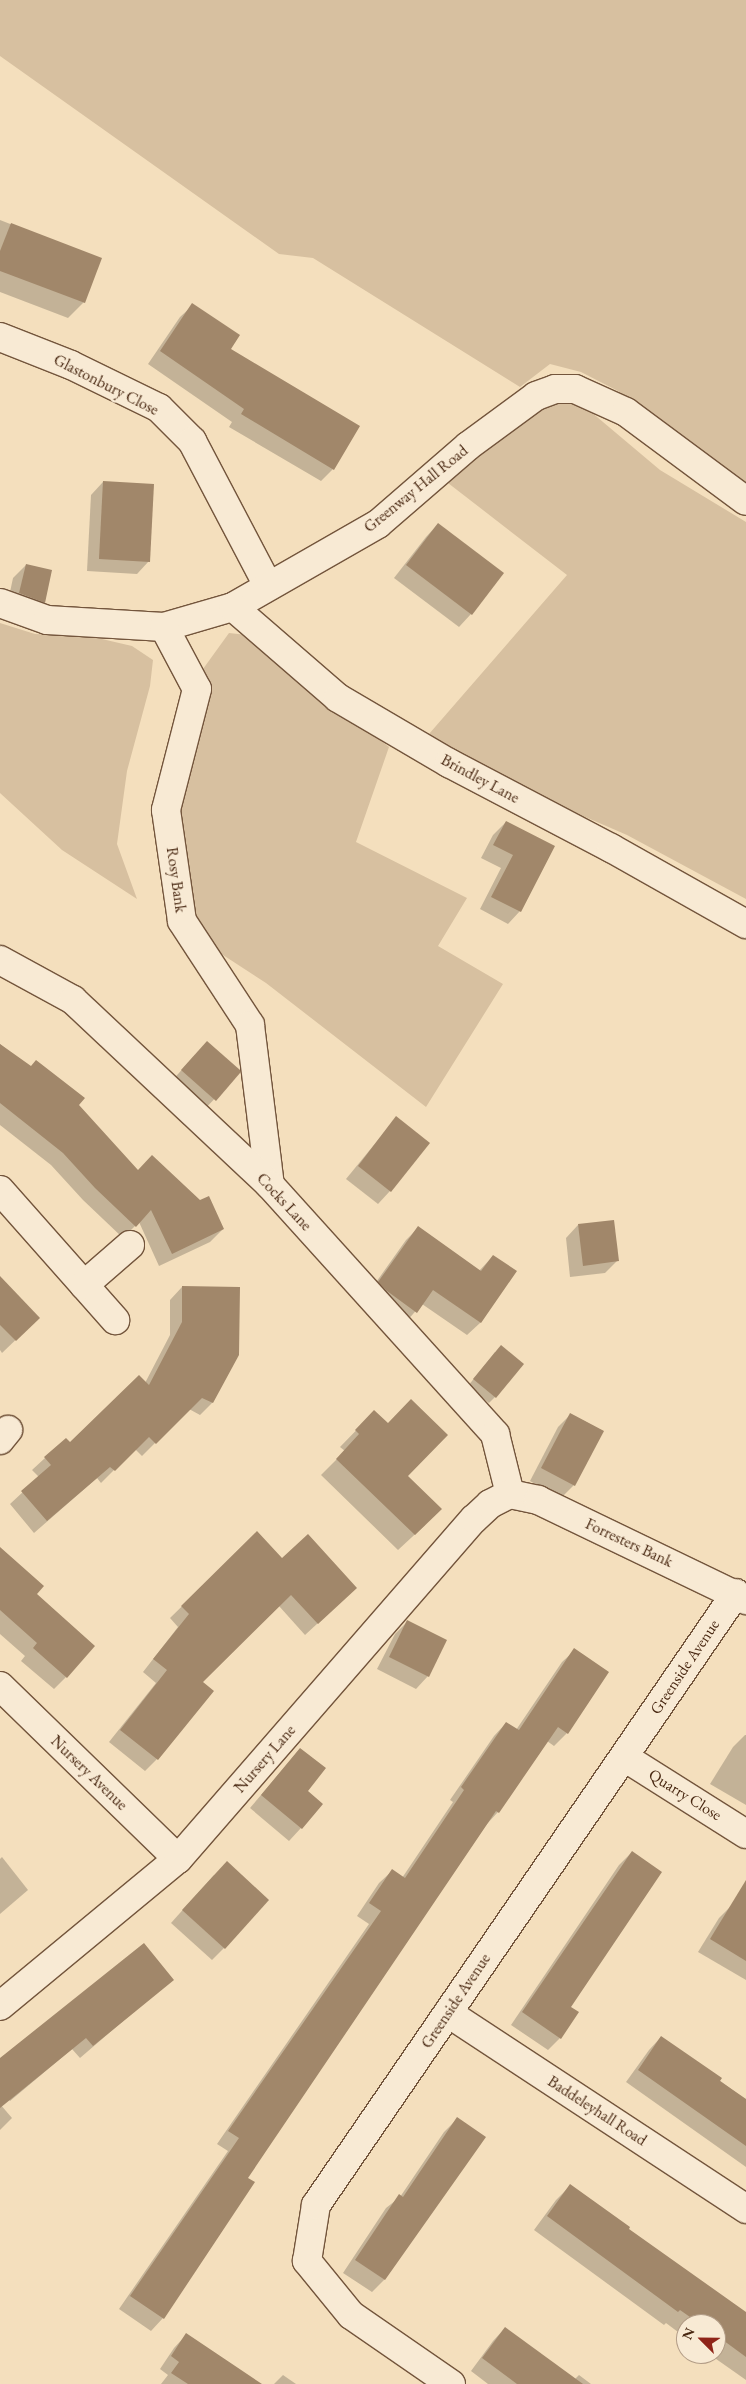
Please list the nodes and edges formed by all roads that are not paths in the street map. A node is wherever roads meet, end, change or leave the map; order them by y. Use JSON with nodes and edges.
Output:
{"nodes":[{"id":1,"x":0,"y":337,"type":"edge"},
{"id":2,"x":746,"y":501,"type":"edge"},
{"id":3,"x":268,"y":586,"type":"junction"},
{"id":4,"x":0,"y":603,"type":"edge"},
{"id":5,"x":233,"y":606,"type":"junction"},
{"id":6,"x":164,"y":627,"type":"junction"},
{"id":7,"x":746,"y":924,"type":"edge"},
{"id":8,"x":0,"y":960,"type":"edge"},
{"id":9,"x":270,"y":1185,"type":"junction"},
{"id":10,"x":0,"y":1190,"type":"edge"},
{"id":11,"x":130,"y":1245,"type":"dead end"},
{"id":12,"x":84,"y":1285,"type":"junction"},
{"id":13,"x":115,"y":1320,"type":"dead end"},
{"id":14,"x":510,"y":1494,"type":"junction"},
{"id":15,"x":741,"y":1597,"type":"edge"},
{"id":16,"x":0,"y":1686,"type":"edge"},
{"id":17,"x":624,"y":1757,"type":"junction"},
{"id":18,"x":746,"y":1834,"type":"edge"},
{"id":19,"x":178,"y":1860,"type":"junction"},
{"id":20,"x":0,"y":2006,"type":"edge"},
{"id":21,"x":448,"y":2013,"type":"junction"},
{"id":22,"x":746,"y":2209,"type":"edge"},
{"id":23,"x":451,"y":2384,"type":"edge"}],
"edges":[{"from":1,"to":3,"type":"street","name":"Glastonbury Close"},
{"from":2,"to":3,"type":"street","name":"Greenway Hall Road"},
{"from":3,"to":5,"type":"street","name":"Greenway Hall Road"},
{"from":4,"to":6,"type":"street","name":"Greenway Hall Road"},
{"from":5,"to":6,"type":"street","name":"Greenway Hall Road"},
{"from":5,"to":7,"type":"street","name":"Brindley Lane"},
{"from":6,"to":9,"type":"street","name":"Rosy Bank"},
{"from":8,"to":9,"type":"street","name":"Cocks Lane"},
{"from":9,"to":14,"type":"street","name":"Cocks Lane"},
{"from":10,"to":12,"type":"street"},
{"from":11,"to":12,"type":"street"},
{"from":12,"to":13,"type":"street"},
{"from":14,"to":15,"type":"street","name":"Forresters Bank"},
{"from":14,"to":19,"type":"street","name":"Nursery Lane"},
{"from":15,"to":17,"type":"street","name":"Greenside Avenue"},
{"from":16,"to":19,"type":"street","name":"Nursery Avenue"},
{"from":17,"to":18,"type":"street","name":"Quarry Close"},
{"from":17,"to":21,"type":"street","name":"Greenside Avenue"},
{"from":19,"to":20,"type":"street","name":"Nursery Lane"},
{"from":21,"to":22,"type":"street","name":"Baddeleyhall Road"},
{"from":21,"to":23,"type":"street","name":"Greenside Avenue"}]}
